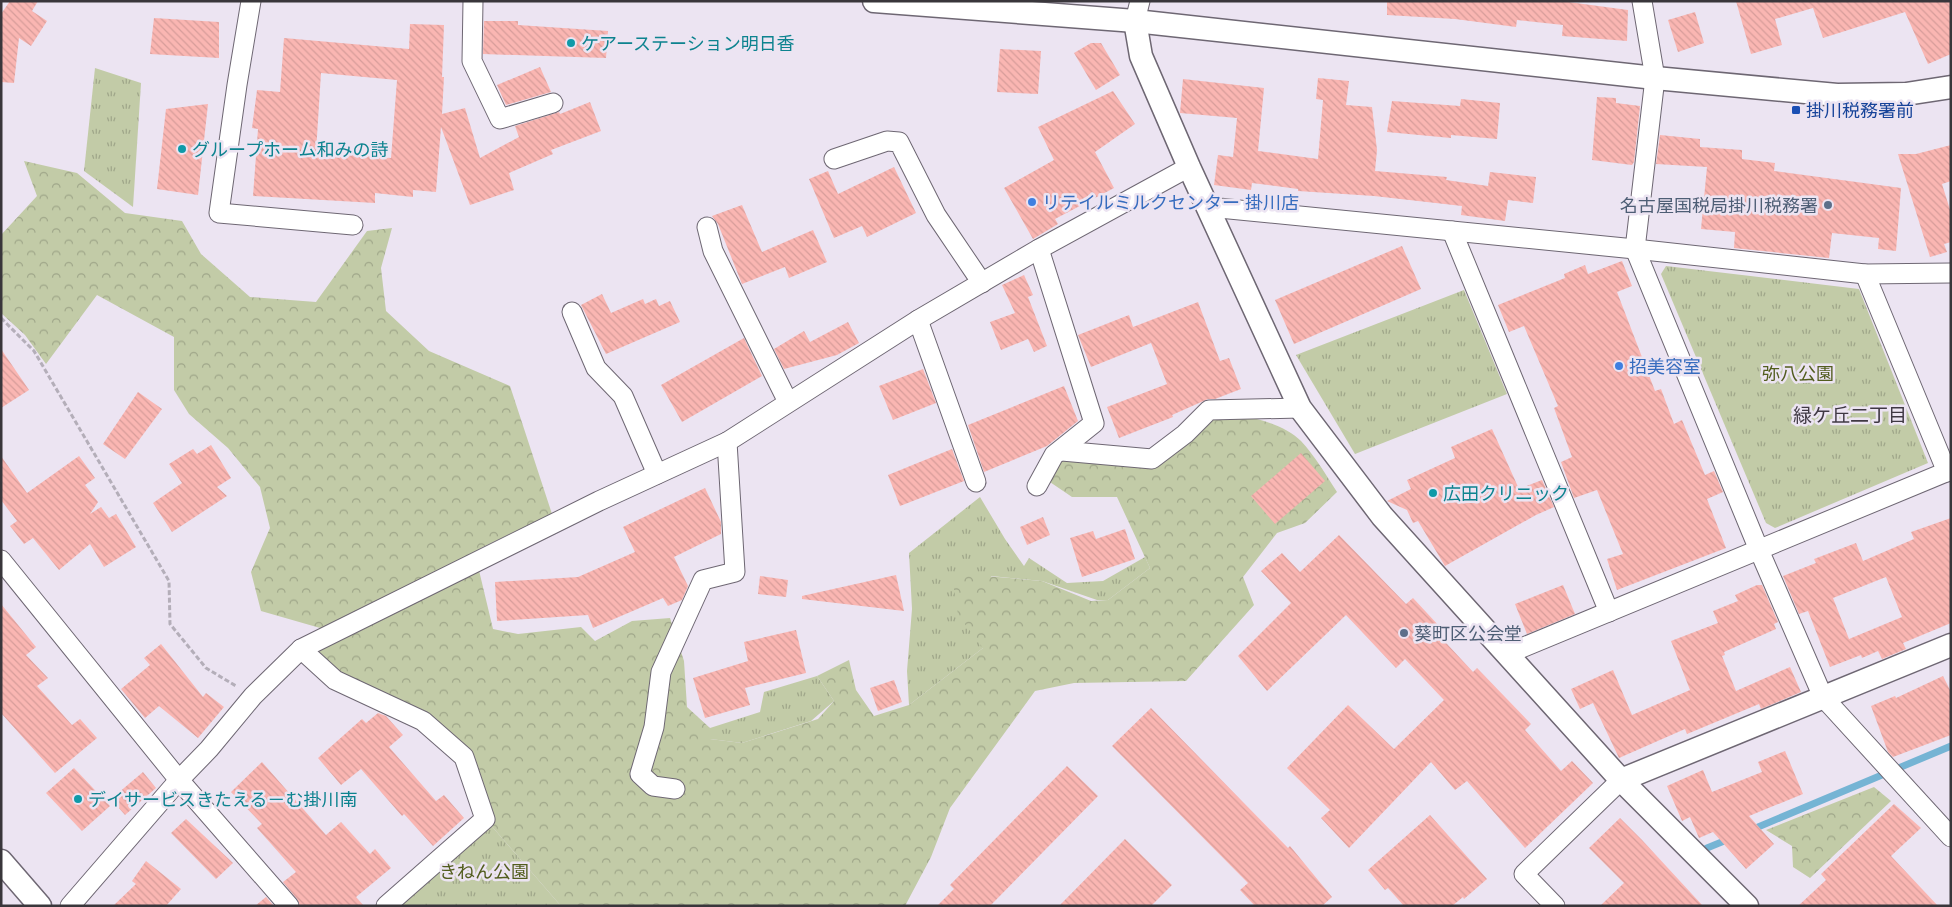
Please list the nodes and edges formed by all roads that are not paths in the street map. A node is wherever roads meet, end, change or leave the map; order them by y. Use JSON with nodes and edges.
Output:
{"nodes":[{"id":1,"x":251,"y":1,"type":"edge"},
{"id":2,"x":473,"y":1,"type":"edge"},
{"id":3,"x":874,"y":1,"type":"edge"},
{"id":4,"x":1642,"y":1,"type":"edge"},
{"id":5,"x":1138,"y":11,"type":"edge"},
{"id":6,"x":1655,"y":78,"type":"junction"},
{"id":7,"x":1951,"y":87,"type":"edge"},
{"id":8,"x":553,"y":102,"type":"dead end"},
{"id":9,"x":834,"y":158,"type":"dead end"},
{"id":10,"x":1189,"y":167,"type":"junction"},
{"id":11,"x":1209,"y":207,"type":"junction"},
{"id":12,"x":353,"y":225,"type":"dead end"},
{"id":13,"x":707,"y":227,"type":"dead end"},
{"id":14,"x":1452,"y":231,"type":"junction"},
{"id":15,"x":1038,"y":249,"type":"junction"},
{"id":16,"x":1636,"y":249,"type":"junction"},
{"id":17,"x":1951,"y":273,"type":"edge"},
{"id":18,"x":1865,"y":274,"type":"junction"},
{"id":19,"x":982,"y":283,"type":"junction"},
{"id":20,"x":572,"y":312,"type":"dead end"},
{"id":21,"x":918,"y":320,"type":"junction"},
{"id":22,"x":788,"y":402,"type":"junction"},
{"id":23,"x":1300,"y":408,"type":"junction"},
{"id":24,"x":727,"y":442,"type":"junction"},
{"id":25,"x":1062,"y":450,"type":"junction"},
{"id":26,"x":1949,"y":471,"type":"edge"},
{"id":27,"x":658,"y":474,"type":"junction"},
{"id":28,"x":976,"y":482,"type":"dead end"},
{"id":29,"x":1037,"y":486,"type":"dead end"},
{"id":30,"x":1759,"y":550,"type":"junction"},
{"id":31,"x":1,"y":560,"type":"edge"},
{"id":32,"x":1610,"y":612,"type":"junction"},
{"id":33,"x":1951,"y":645,"type":"edge"},
{"id":34,"x":301,"y":649,"type":"junction"},
{"id":35,"x":1507,"y":654,"type":"junction"},
{"id":36,"x":1823,"y":697,"type":"junction"},
{"id":37,"x":179,"y":780,"type":"junction"},
{"id":38,"x":1621,"y":780,"type":"junction"},
{"id":39,"x":675,"y":789,"type":"dead end"},
{"id":40,"x":1950,"y":836,"type":"edge"},
{"id":41,"x":1,"y":861,"type":"edge"},
{"id":42,"x":40,"y":906,"type":"edge"},
{"id":43,"x":70,"y":906,"type":"edge"},
{"id":44,"x":289,"y":906,"type":"edge"},
{"id":45,"x":386,"y":906,"type":"edge"},
{"id":46,"x":1555,"y":906,"type":"edge"},
{"id":47,"x":1747,"y":906,"type":"edge"}],
"edges":[{"from":1,"to":12,"type":"street"},
{"from":2,"to":8,"type":"street"},
{"from":3,"to":5,"type":"street"},
{"from":4,"to":6,"type":"street"},
{"from":5,"to":6,"type":"street"},
{"from":5,"to":10,"type":"street"},
{"from":6,"to":7,"type":"street"},
{"from":6,"to":16,"type":"street"},
{"from":9,"to":19,"type":"street"},
{"from":10,"to":11,"type":"street"},
{"from":10,"to":15,"type":"street"},
{"from":11,"to":14,"type":"street"},
{"from":11,"to":23,"type":"street"},
{"from":13,"to":22,"type":"street"},
{"from":14,"to":16,"type":"street"},
{"from":14,"to":32,"type":"street"},
{"from":15,"to":19,"type":"street"},
{"from":15,"to":25,"type":"street"},
{"from":16,"to":18,"type":"street"},
{"from":16,"to":30,"type":"street"},
{"from":17,"to":18,"type":"street"},
{"from":18,"to":26,"type":"street"},
{"from":19,"to":21,"type":"street"},
{"from":20,"to":27,"type":"street"},
{"from":21,"to":22,"type":"street"},
{"from":21,"to":28,"type":"street"},
{"from":22,"to":24,"type":"street"},
{"from":23,"to":25,"type":"street"},
{"from":23,"to":35,"type":"street"},
{"from":24,"to":27,"type":"street"},
{"from":24,"to":39,"type":"street"},
{"from":25,"to":29,"type":"street"},
{"from":26,"to":30,"type":"street"},
{"from":27,"to":34,"type":"street"},
{"from":30,"to":32,"type":"street"},
{"from":30,"to":36,"type":"street"},
{"from":31,"to":37,"type":"street"},
{"from":32,"to":35,"type":"street"},
{"from":33,"to":36,"type":"street"},
{"from":34,"to":37,"type":"street"},
{"from":34,"to":45,"type":"street"},
{"from":35,"to":38,"type":"street"},
{"from":36,"to":38,"type":"street"},
{"from":36,"to":40,"type":"street"},
{"from":37,"to":43,"type":"street"},
{"from":37,"to":44,"type":"street"},
{"from":38,"to":46,"type":"street"},
{"from":38,"to":47,"type":"street"},
{"from":41,"to":42,"type":"street"}]}
